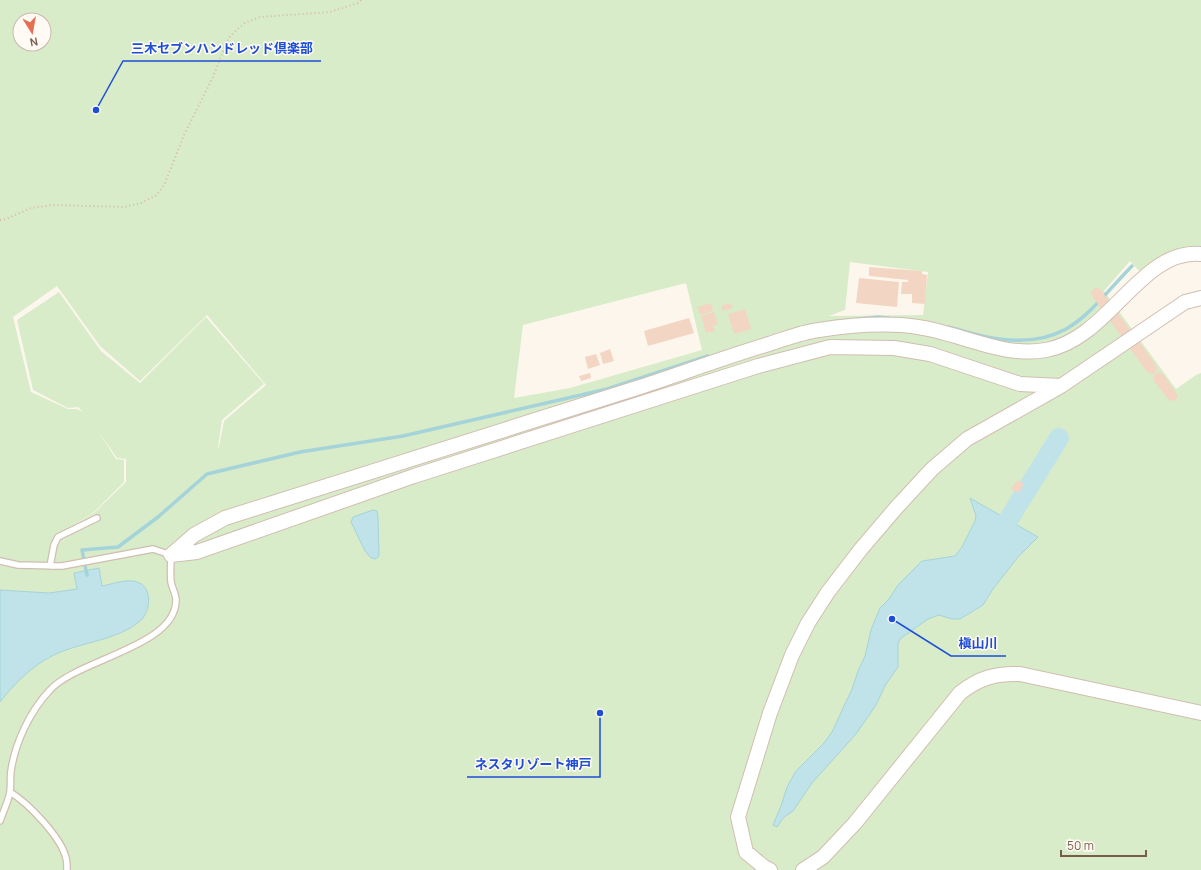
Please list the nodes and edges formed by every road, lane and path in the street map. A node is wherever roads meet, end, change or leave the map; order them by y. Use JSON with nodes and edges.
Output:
{"nodes":[{"id":1,"x":361,"y":0,"type":"edge"},
{"id":2,"x":0,"y":220,"type":"edge"},
{"id":3,"x":1201,"y":254,"type":"edge"},
{"id":4,"x":1201,"y":298,"type":"edge"},
{"id":5,"x":1061,"y":386,"type":"junction"},
{"id":6,"x":97,"y":518,"type":"dead end"},
{"id":7,"x":171,"y":555,"type":"junction"},
{"id":8,"x":0,"y":561,"type":"edge"},
{"id":9,"x":50,"y":566,"type":"junction"},
{"id":10,"x":1201,"y":713,"type":"edge"},
{"id":11,"x":10,"y":792,"type":"junction"},
{"id":12,"x":0,"y":821,"type":"edge"},
{"id":13,"x":67,"y":870,"type":"edge"},
{"id":14,"x":770,"y":870,"type":"edge"},
{"id":15,"x":803,"y":870,"type":"edge"}],
"edges":[{"from":1,"to":2,"type":"path"},
{"from":3,"to":7,"type":"street"},
{"from":4,"to":5,"type":"street"},
{"from":5,"to":7,"type":"street"},
{"from":5,"to":14,"type":"street"},
{"from":6,"to":9,"type":"lane"},
{"from":7,"to":9,"type":"lane"},
{"from":7,"to":11,"type":"lane"},
{"from":8,"to":9,"type":"lane"},
{"from":10,"to":15,"type":"street"},
{"from":11,"to":12,"type":"lane"},
{"from":11,"to":13,"type":"lane"}]}
